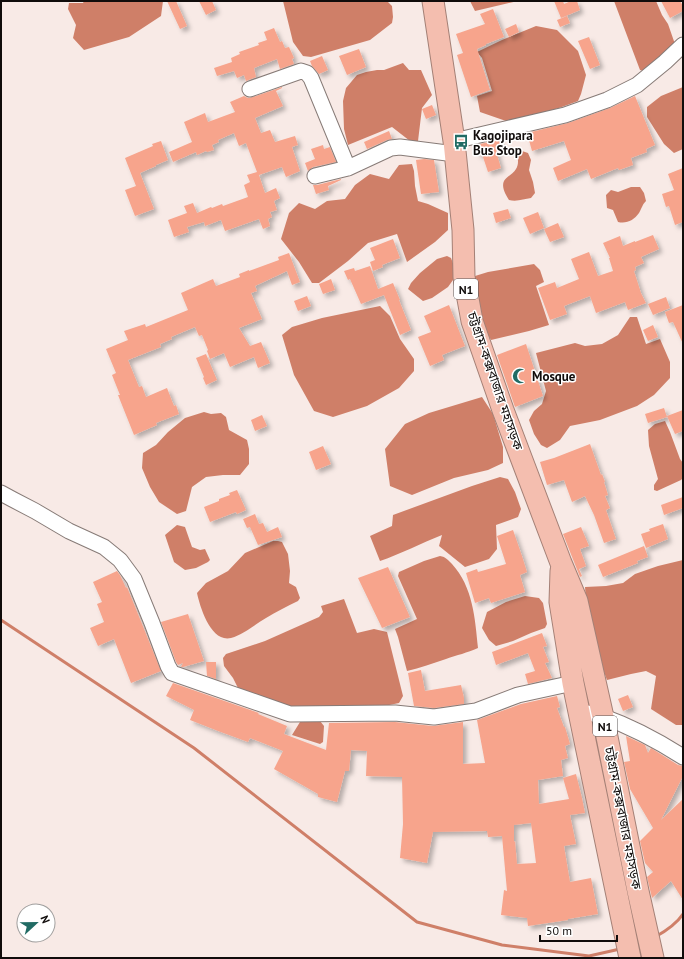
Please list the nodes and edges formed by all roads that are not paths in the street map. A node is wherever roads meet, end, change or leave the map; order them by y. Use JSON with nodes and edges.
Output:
{"nodes":[{"id":1,"x":433,"y":1,"type":"edge"},
{"id":2,"x":683,"y":45,"type":"edge"},
{"id":3,"x":250,"y":89,"type":"dead end"},
{"id":4,"x":454,"y":147,"type":"junction"},
{"id":5,"x":348,"y":168,"type":"junction"},
{"id":6,"x":315,"y":176,"type":"dead end"},
{"id":7,"x":1,"y":493,"type":"edge"},
{"id":8,"x":561,"y":563,"type":"junction"},
{"id":9,"x":573,"y":683,"type":"junction"},
{"id":10,"x":579,"y":712,"type":"junction"},
{"id":11,"x":603,"y":717,"type":"junction"},
{"id":12,"x":683,"y":757,"type":"edge"},
{"id":13,"x":630,"y":958,"type":"edge"},
{"id":14,"x":653,"y":958,"type":"edge"}],
"edges":[{"from":1,"to":4,"type":"highway","name":"চট্টগ্রাম-কক্সবাজার মহাসড়ক","number":"N1"},
{"from":2,"to":4,"type":"street"},
{"from":3,"to":5,"type":"street"},
{"from":4,"to":5,"type":"street"},
{"from":4,"to":8,"type":"highway","name":"চট্টগ্রাম-কক্সবাজার মহাসড়ক","number":"N1"},
{"from":5,"to":6,"type":"street"},
{"from":7,"to":9,"type":"street"},
{"from":8,"to":9,"type":"highway","name":"চট্টগ্রাম-কক্সবাজার মহাসড়ক","number":"N1"},
{"from":8,"to":11,"type":"highway","name":"চট্টগ্রাম-কক্সবাজার মহাসড়ক","number":"N1"},
{"from":9,"to":10,"type":"highway","name":"চট্টগ্রাম-কক্সবাজার মহাসড়ক","number":"N1"},
{"from":10,"to":11,"type":"street"},
{"from":10,"to":13,"type":"highway","name":"চট্টগ্রাম-কক্সবাজার মহাসড়ক","number":"N1"},
{"from":11,"to":12,"type":"street"},
{"from":11,"to":14,"type":"highway","name":"চট্টগ্রাম-কক্সবাজার মহাসড়ক","number":"N1"}]}
